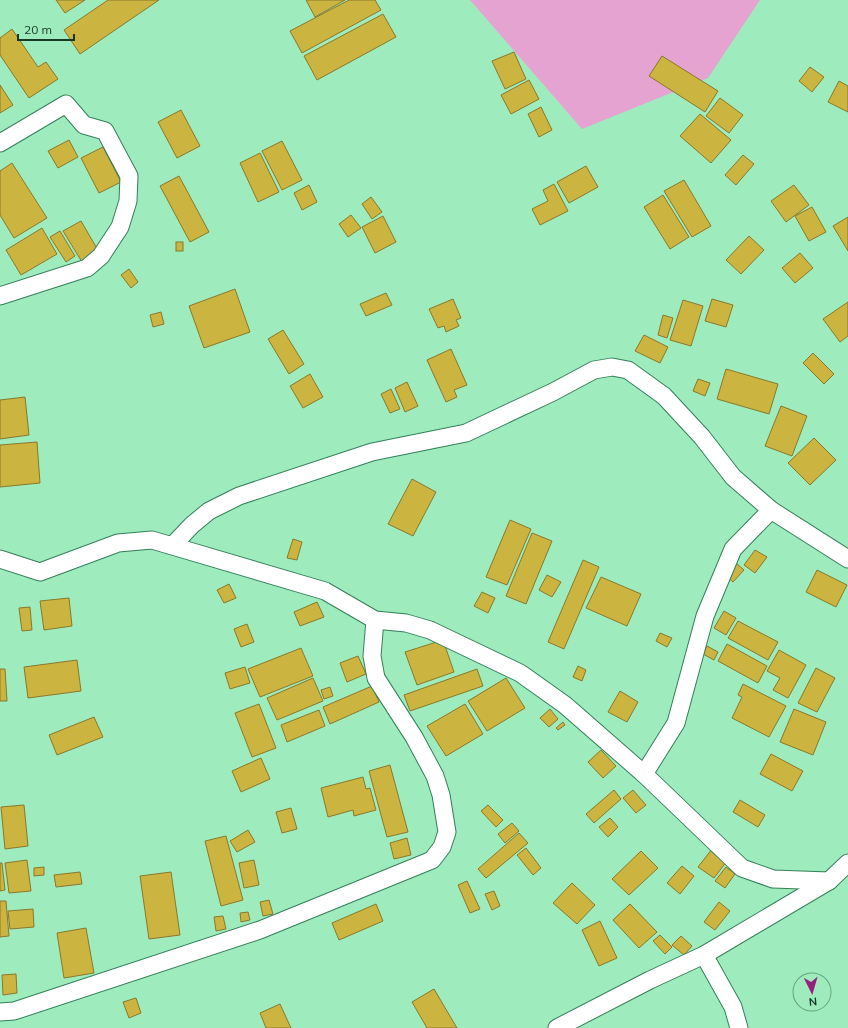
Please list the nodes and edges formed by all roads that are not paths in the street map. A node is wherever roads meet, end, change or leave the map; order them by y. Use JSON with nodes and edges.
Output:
{"nodes":[{"id":1,"x":0,"y":143,"type":"edge"},
{"id":2,"x":0,"y":296,"type":"edge"},
{"id":3,"x":771,"y":510,"type":"junction"},
{"id":4,"x":173,"y":545,"type":"junction"},
{"id":5,"x":0,"y":559,"type":"edge"},
{"id":6,"x":848,"y":559,"type":"edge"},
{"id":7,"x":375,"y":620,"type":"junction"},
{"id":8,"x":644,"y":774,"type":"junction"},
{"id":9,"x":848,"y":863,"type":"edge"},
{"id":10,"x":829,"y":880,"type":"junction"},
{"id":11,"x":704,"y":955,"type":"junction"},
{"id":12,"x":0,"y":1012,"type":"edge"},
{"id":13,"x":556,"y":1028,"type":"edge"},
{"id":14,"x":739,"y":1028,"type":"edge"}],
"edges":[{"from":1,"to":2,"type":"street"},
{"from":3,"to":4,"type":"street"},
{"from":3,"to":6,"type":"street"},
{"from":3,"to":8,"type":"street"},
{"from":4,"to":5,"type":"street"},
{"from":4,"to":7,"type":"street"},
{"from":7,"to":8,"type":"street"},
{"from":7,"to":12,"type":"street"},
{"from":8,"to":10,"type":"street"},
{"from":9,"to":10,"type":"street"},
{"from":10,"to":11,"type":"street"},
{"from":11,"to":13,"type":"street"},
{"from":11,"to":14,"type":"street"}]}
